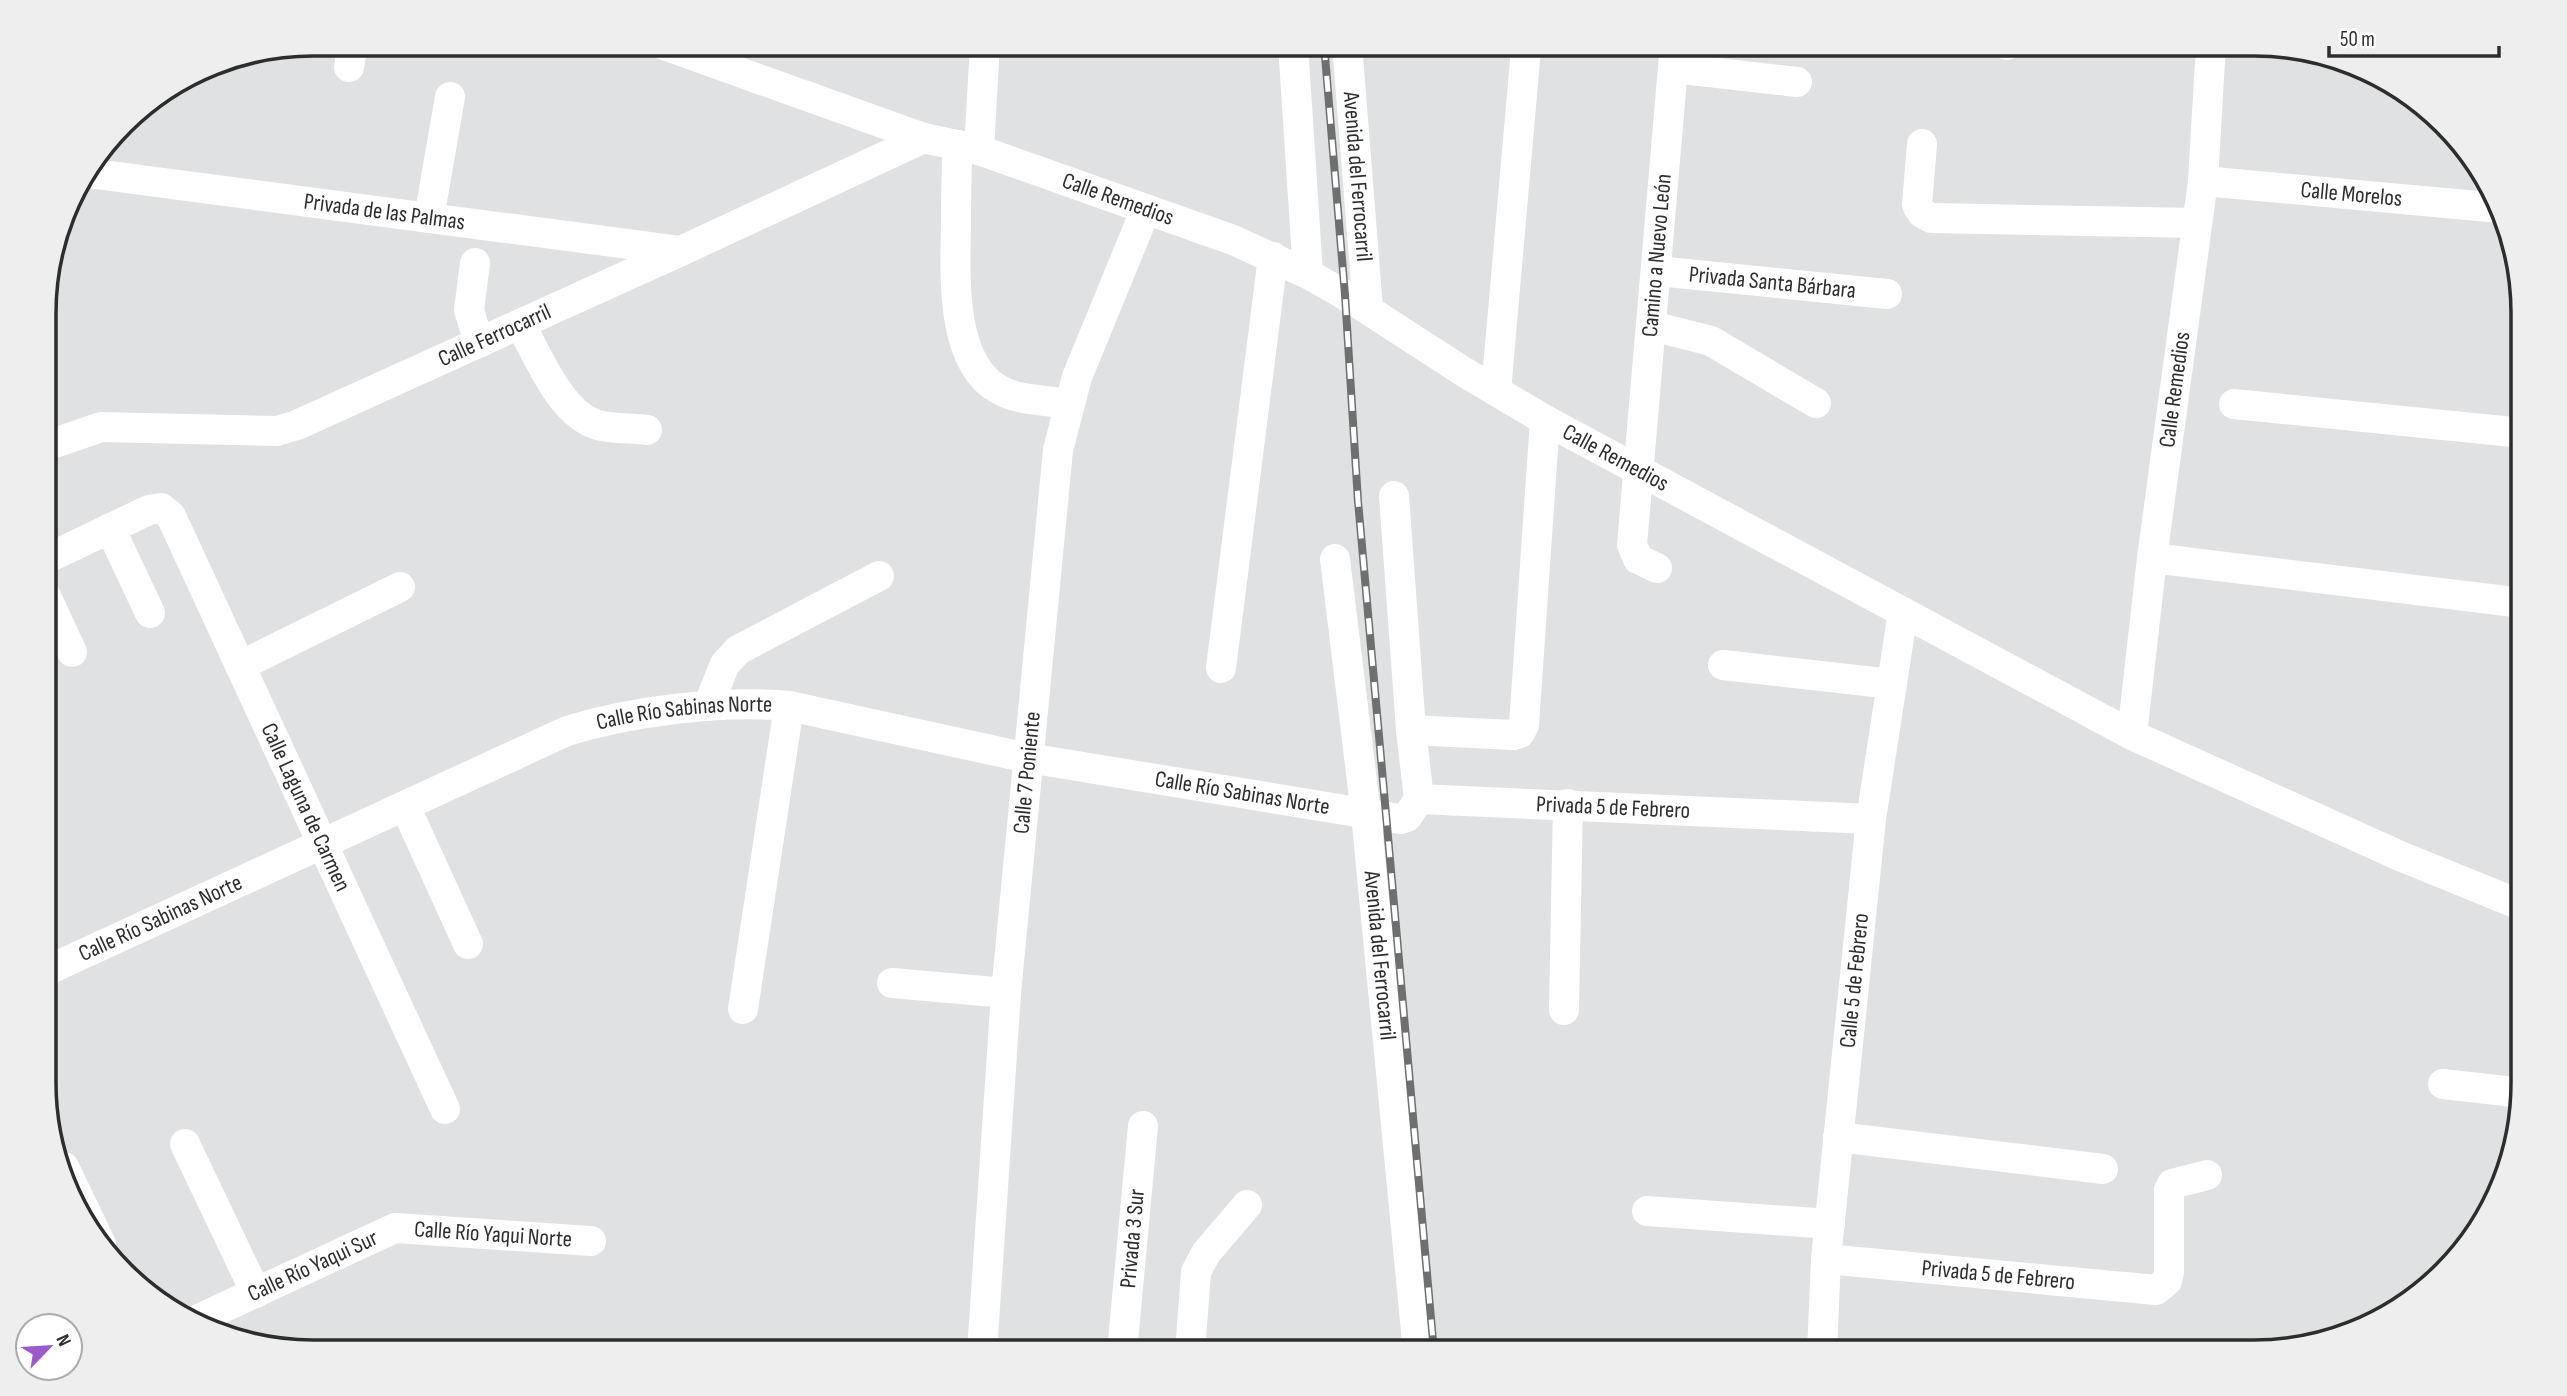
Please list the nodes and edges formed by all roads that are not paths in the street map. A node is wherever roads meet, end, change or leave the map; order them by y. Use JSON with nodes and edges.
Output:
{"nodes":[{"id":1,"x":695,"y":56,"type":"edge"},
{"id":2,"x":983,"y":56,"type":"edge"},
{"id":3,"x":1294,"y":56,"type":"edge"},
{"id":4,"x":1348,"y":56,"type":"edge"},
{"id":5,"x":1525,"y":56,"type":"edge"},
{"id":6,"x":1674,"y":56,"type":"edge"},
{"id":7,"x":2210,"y":56,"type":"edge"},
{"id":8,"x":1797,"y":82,"type":"dead end"},
{"id":9,"x":450,"y":97,"type":"dead end"},
{"id":10,"x":925,"y":138,"type":"junction"},
{"id":11,"x":1922,"y":144,"type":"dead end"},
{"id":12,"x":969,"y":148,"type":"junction"},
{"id":13,"x":96,"y":174,"type":"edge"},
{"id":14,"x":2203,"y":181,"type":"junction"},
{"id":15,"x":2488,"y":207,"type":"edge"},
{"id":16,"x":1146,"y":209,"type":"junction"},
{"id":17,"x":429,"y":218,"type":"junction"},
{"id":18,"x":2197,"y":223,"type":"junction"},
{"id":19,"x":681,"y":251,"type":"junction"},
{"id":20,"x":1273,"y":257,"type":"junction"},
{"id":21,"x":475,"y":263,"type":"dead end"},
{"id":22,"x":1657,"y":271,"type":"junction"},
{"id":23,"x":1308,"y":274,"type":"junction"},
{"id":24,"x":1887,"y":294,"type":"dead end"},
{"id":25,"x":1368,"y":309,"type":"junction"},
{"id":26,"x":520,"y":324,"type":"junction"},
{"id":27,"x":1652,"y":326,"type":"junction"},
{"id":28,"x":479,"y":342,"type":"junction"},
{"id":29,"x":1496,"y":391,"type":"junction"},
{"id":30,"x":1816,"y":403,"type":"dead end"},
{"id":31,"x":1068,"y":404,"type":"junction"},
{"id":32,"x":2234,"y":404,"type":"dead end"},
{"id":33,"x":1545,"y":420,"type":"junction"},
{"id":34,"x":647,"y":430,"type":"dead end"},
{"id":35,"x":2511,"y":432,"type":"edge"},
{"id":36,"x":56,"y":443,"type":"edge"},
{"id":37,"x":1639,"y":468,"type":"junction"},
{"id":38,"x":1394,"y":496,"type":"dead end"},
{"id":39,"x":110,"y":528,"type":"junction"},
{"id":40,"x":56,"y":554,"type":"edge"},
{"id":41,"x":2152,"y":558,"type":"junction"},
{"id":42,"x":1335,"y":559,"type":"dead end"},
{"id":43,"x":1657,"y":568,"type":"dead end"},
{"id":44,"x":879,"y":576,"type":"dead end"},
{"id":45,"x":400,"y":587,"type":"dead end"},
{"id":46,"x":2511,"y":602,"type":"edge"},
{"id":47,"x":1903,"y":612,"type":"junction"},
{"id":48,"x":150,"y":613,"type":"dead end"},
{"id":49,"x":56,"y":618,"type":"edge"},
{"id":50,"x":72,"y":652,"type":"dead end"},
{"id":51,"x":240,"y":666,"type":"junction"},
{"id":52,"x":1723,"y":666,"type":"dead end"},
{"id":53,"x":1221,"y":668,"type":"dead end"},
{"id":54,"x":1892,"y":684,"type":"junction"},
{"id":55,"x":708,"y":706,"type":"junction"},
{"id":56,"x":789,"y":706,"type":"junction"},
{"id":57,"x":1411,"y":730,"type":"junction"},
{"id":58,"x":2132,"y":735,"type":"junction"},
{"id":59,"x":1028,"y":758,"type":"junction"},
{"id":60,"x":1419,"y":799,"type":"junction"},
{"id":61,"x":1568,"y":804,"type":"junction"},
{"id":62,"x":405,"y":806,"type":"junction"},
{"id":63,"x":1366,"y":814,"type":"junction"},
{"id":64,"x":1871,"y":819,"type":"junction"},
{"id":65,"x":322,"y":844,"type":"junction"},
{"id":66,"x":2511,"y":901,"type":"edge"},
{"id":67,"x":468,"y":944,"type":"dead end"},
{"id":68,"x":56,"y":966,"type":"edge"},
{"id":69,"x":892,"y":983,"type":"dead end"},
{"id":70,"x":1006,"y":993,"type":"junction"},
{"id":71,"x":743,"y":1010,"type":"dead end"},
{"id":72,"x":1564,"y":1010,"type":"dead end"},
{"id":73,"x":2443,"y":1084,"type":"dead end"},
{"id":74,"x":2510,"y":1092,"type":"edge"},
{"id":75,"x":445,"y":1109,"type":"dead end"},
{"id":76,"x":1143,"y":1126,"type":"dead end"},
{"id":77,"x":1838,"y":1137,"type":"junction"},
{"id":78,"x":185,"y":1144,"type":"dead end"},
{"id":79,"x":2103,"y":1168,"type":"dead end"},
{"id":80,"x":2207,"y":1175,"type":"dead end"},
{"id":81,"x":1247,"y":1205,"type":"dead end"},
{"id":82,"x":1647,"y":1212,"type":"dead end"},
{"id":83,"x":389,"y":1218,"type":"joint"},
{"id":84,"x":1830,"y":1224,"type":"junction"},
{"id":85,"x":591,"y":1241,"type":"dead end"},
{"id":86,"x":1826,"y":1259,"type":"junction"},
{"id":87,"x":256,"y":1293,"type":"junction"},
{"id":88,"x":205,"y":1316,"type":"edge"},
{"id":89,"x":983,"y":1340,"type":"edge"},
{"id":90,"x":1123,"y":1340,"type":"edge"},
{"id":91,"x":1191,"y":1340,"type":"edge"},
{"id":92,"x":1417,"y":1340,"type":"edge"},
{"id":93,"x":1823,"y":1340,"type":"edge"}],
"edges":[{"from":1,"to":10,"type":"street","name":"Calle Remedios"},
{"from":2,"to":12,"type":"street"},
{"from":3,"to":23,"type":"street"},
{"from":4,"to":25,"type":"street","name":"Avenida del Ferrocarril"},
{"from":5,"to":29,"type":"street"},
{"from":6,"to":8,"type":"street"},
{"from":6,"to":22,"type":"street","name":"Camino a Nuevo León"},
{"from":7,"to":14,"type":"street","name":"Calle Remedios"},
{"from":9,"to":17,"type":"street"},
{"from":10,"to":12,"type":"street","name":"Calle Remedios"},
{"from":10,"to":19,"type":"street","name":"Calle Ferrocarril"},
{"from":11,"to":18,"type":"street"},
{"from":12,"to":16,"type":"street","name":"Calle Remedios"},
{"from":12,"to":31,"type":"street"},
{"from":13,"to":17,"type":"street","name":"Privada de las Palmas"},
{"from":14,"to":15,"type":"street","name":"Calle Morelos"},
{"from":14,"to":18,"type":"street","name":"Calle Remedios"},
{"from":16,"to":20,"type":"street","name":"Calle Remedios"},
{"from":16,"to":31,"type":"street","name":"Calle 7 Poniente"},
{"from":17,"to":19,"type":"street","name":"Privada de las Palmas"},
{"from":18,"to":41,"type":"street","name":"Calle Remedios"},
{"from":19,"to":26,"type":"street","name":"Calle Ferrocarril"},
{"from":20,"to":23,"type":"street","name":"Calle Remedios"},
{"from":20,"to":53,"type":"street"},
{"from":21,"to":28,"type":"street"},
{"from":22,"to":24,"type":"street","name":"Privada Santa Bárbara"},
{"from":22,"to":27,"type":"street","name":"Camino a Nuevo León"},
{"from":23,"to":25,"type":"street","name":"Calle Remedios"},
{"from":25,"to":29,"type":"street","name":"Calle Remedios"},
{"from":26,"to":28,"type":"street","name":"Calle Ferrocarril"},
{"from":26,"to":34,"type":"street"},
{"from":27,"to":30,"type":"street"},
{"from":27,"to":37,"type":"street","name":"Camino a Nuevo León"},
{"from":28,"to":36,"type":"street","name":"Calle Ferrocarril"},
{"from":29,"to":33,"type":"street","name":"Calle Remedios"},
{"from":31,"to":59,"type":"street","name":"Calle 7 Poniente"},
{"from":32,"to":35,"type":"street"},
{"from":33,"to":37,"type":"street","name":"Calle Remedios"},
{"from":33,"to":57,"type":"street","name":"Calle Remedios"},
{"from":37,"to":43,"type":"street","name":"Camino a Nuevo León"},
{"from":37,"to":47,"type":"street","name":"Calle Remedios"},
{"from":38,"to":57,"type":"street"},
{"from":39,"to":40,"type":"street"},
{"from":39,"to":48,"type":"street"},
{"from":39,"to":51,"type":"street","name":"Calle Laguna de Carmen"},
{"from":41,"to":46,"type":"street"},
{"from":41,"to":58,"type":"street","name":"Calle Remedios"},
{"from":42,"to":63,"type":"street","name":"Avenida del Ferrocarril"},
{"from":44,"to":55,"type":"street"},
{"from":45,"to":51,"type":"street"},
{"from":47,"to":54,"type":"street","name":"Calle 5 de Febrero"},
{"from":47,"to":58,"type":"street","name":"Calle Remedios"},
{"from":49,"to":50,"type":"street"},
{"from":51,"to":65,"type":"street","name":"Calle Laguna de Carmen"},
{"from":52,"to":54,"type":"street"},
{"from":54,"to":64,"type":"street","name":"Calle 5 de Febrero"},
{"from":55,"to":56,"type":"street","name":"Calle Río Sabinas Norte"},
{"from":55,"to":62,"type":"street","name":"Calle Río Sabinas Norte"},
{"from":56,"to":59,"type":"street","name":"Calle Río Sabinas Norte"},
{"from":56,"to":71,"type":"street"},
{"from":57,"to":60,"type":"street"},
{"from":58,"to":66,"type":"street","name":"Calle Remedios"},
{"from":59,"to":63,"type":"street","name":"Calle Río Sabinas Norte"},
{"from":59,"to":70,"type":"street","name":"Calle 7 Poniente"},
{"from":60,"to":61,"type":"street","name":"Privada 5 de Febrero"},
{"from":60,"to":63,"type":"street"},
{"from":61,"to":64,"type":"street","name":"Privada 5 de Febrero"},
{"from":61,"to":72,"type":"street"},
{"from":62,"to":65,"type":"street","name":"Calle Río Sabinas Norte"},
{"from":62,"to":67,"type":"street"},
{"from":63,"to":92,"type":"street","name":"Avenida del Ferrocarril"},
{"from":64,"to":77,"type":"street","name":"Calle 5 de Febrero"},
{"from":65,"to":68,"type":"street","name":"Calle Río Sabinas Norte"},
{"from":65,"to":75,"type":"street","name":"Calle Laguna de Carmen"},
{"from":69,"to":70,"type":"street"},
{"from":70,"to":89,"type":"street","name":"Calle 7 Poniente"},
{"from":73,"to":74,"type":"street"},
{"from":76,"to":90,"type":"street","name":"Privada 3 Sur"},
{"from":77,"to":79,"type":"street"},
{"from":77,"to":84,"type":"street","name":"Calle 5 de Febrero"},
{"from":78,"to":87,"type":"street"},
{"from":80,"to":86,"type":"street","name":"Privada 5 de Febrero"},
{"from":81,"to":91,"type":"street"},
{"from":82,"to":84,"type":"street"},
{"from":83,"to":85,"type":"street","name":"Calle Río Yaqui Norte"},
{"from":83,"to":87,"type":"street","name":"Calle Río Yaqui Sur"},
{"from":84,"to":86,"type":"street","name":"Calle 5 de Febrero"},
{"from":86,"to":93,"type":"street","name":"Calle 5 de Febrero"},
{"from":87,"to":88,"type":"street","name":"Calle Río Yaqui Sur"}]}
